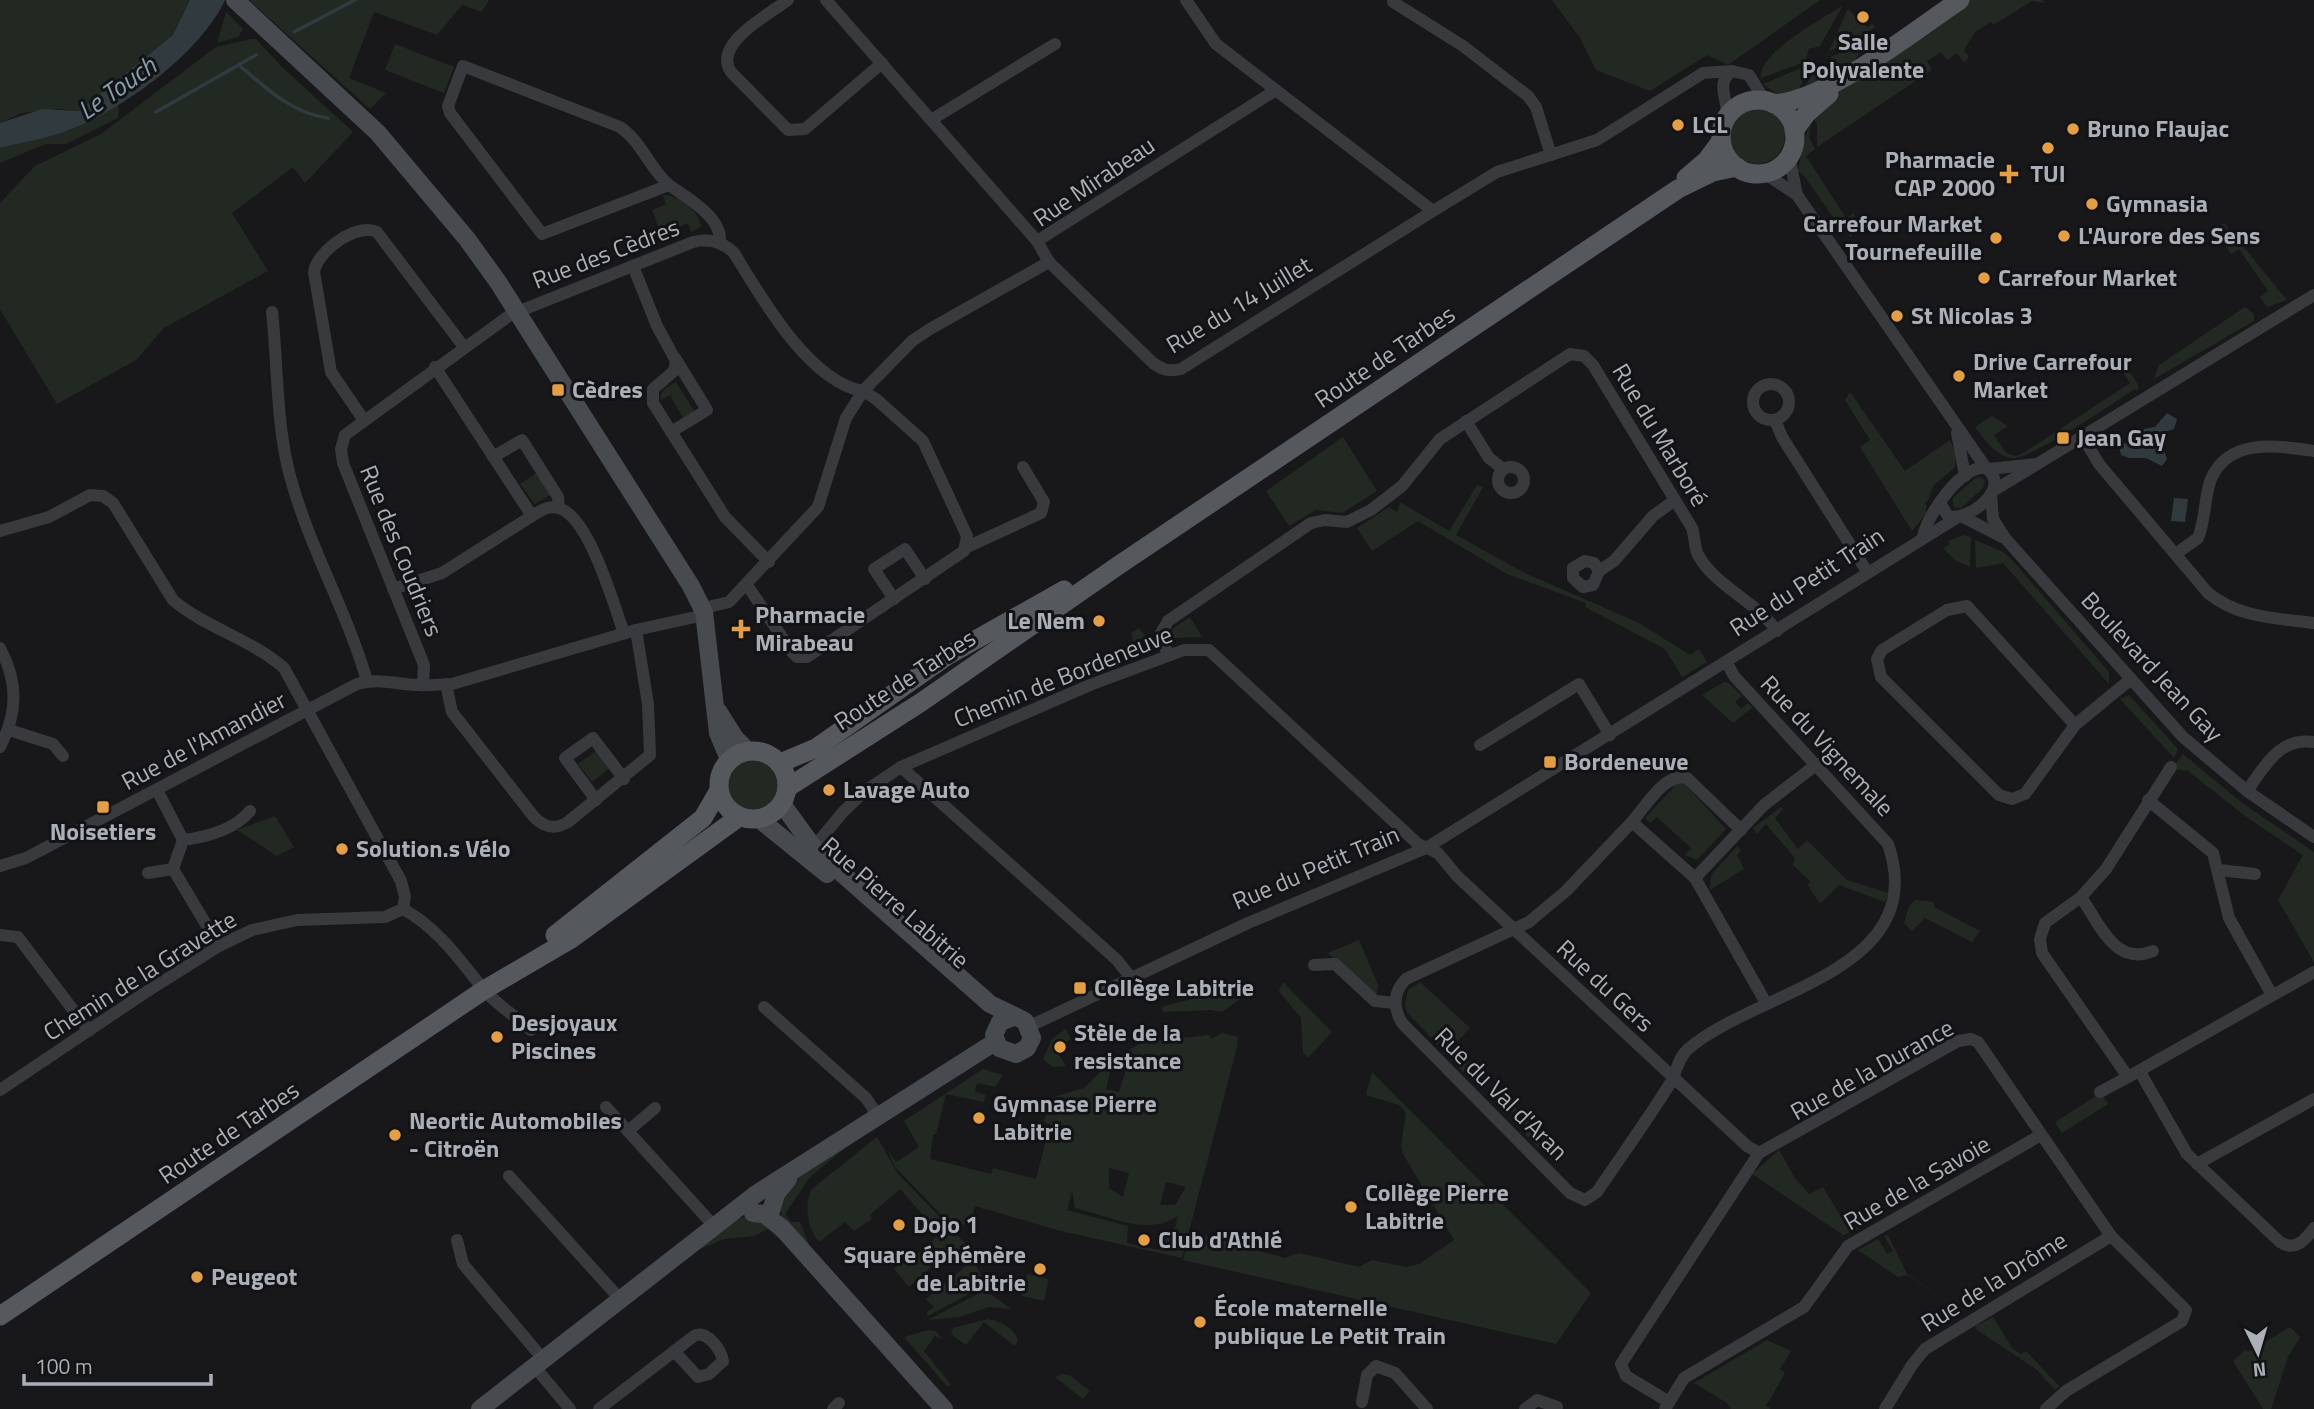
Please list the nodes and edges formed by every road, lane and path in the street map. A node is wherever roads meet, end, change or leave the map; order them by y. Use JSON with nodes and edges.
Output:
{"nodes":[{"id":1,"x":788,"y":0,"type":"edge"},
{"id":2,"x":826,"y":0,"type":"edge"},
{"id":3,"x":1186,"y":0,"type":"edge"},
{"id":4,"x":1960,"y":0,"type":"edge"},
{"id":5,"x":237,"y":2,"type":"edge"},
{"id":6,"x":1393,"y":2,"type":"dead end"},
{"id":7,"x":1055,"y":44,"type":"dead end"},
{"id":8,"x":882,"y":63,"type":"junction"},
{"id":9,"x":1860,"y":66,"type":"junction"},
{"id":10,"x":1732,"y":71,"type":"junction"},
{"id":11,"x":1695,"y":77,"type":"junction"},
{"id":12,"x":1722,"y":88,"type":"junction"},
{"id":13,"x":1276,"y":90,"type":"junction"},
{"id":14,"x":1770,"y":102,"type":"junction"},
{"id":15,"x":1727,"y":116,"type":"junction"},
{"id":16,"x":931,"y":120,"type":"junction"},
{"id":17,"x":1794,"y":131,"type":"junction"},
{"id":18,"x":1721,"y":141,"type":"junction"},
{"id":19,"x":1551,"y":155,"type":"junction"},
{"id":20,"x":1789,"y":156,"type":"junction"},
{"id":21,"x":1737,"y":167,"type":"junction"},
{"id":22,"x":1764,"y":173,"type":"junction"},
{"id":23,"x":669,"y":185,"type":"junction"},
{"id":24,"x":1678,"y":189,"type":"junction"},
{"id":25,"x":1797,"y":195,"type":"junction"},
{"id":26,"x":1433,"y":211,"type":"junction"},
{"id":27,"x":1037,"y":241,"type":"junction"},
{"id":28,"x":720,"y":243,"type":"junction"},
{"id":29,"x":1049,"y":262,"type":"junction"},
{"id":30,"x":633,"y":266,"type":"junction"},
{"id":31,"x":2314,"y":295,"type":"edge"},
{"id":32,"x":272,"y":312,"type":"dead end"},
{"id":33,"x":517,"y":312,"type":"junction"},
{"id":34,"x":464,"y":347,"type":"junction"},
{"id":35,"x":675,"y":358,"type":"junction"},
{"id":36,"x":435,"y":368,"type":"junction"},
{"id":37,"x":863,"y":391,"type":"junction"},
{"id":38,"x":363,"y":419,"type":"junction"},
{"id":39,"x":1775,"y":420,"type":"dead end"},
{"id":40,"x":1466,"y":421,"type":"junction"},
{"id":41,"x":1955,"y":426,"type":"junction"},
{"id":42,"x":671,"y":432,"type":"junction"},
{"id":43,"x":2083,"y":437,"type":"junction"},
{"id":44,"x":2314,"y":451,"type":"edge"},
{"id":45,"x":494,"y":457,"type":"junction"},
{"id":46,"x":2040,"y":463,"type":"junction"},
{"id":47,"x":1023,"y":467,"type":"dead end"},
{"id":48,"x":1987,"y":468,"type":"junction"},
{"id":49,"x":1503,"y":469,"type":"dead end"},
{"id":50,"x":1965,"y":476,"type":"junction"},
{"id":51,"x":1992,"y":493,"type":"junction"},
{"id":52,"x":1675,"y":500,"type":"junction"},
{"id":53,"x":1940,"y":503,"type":"junction"},
{"id":54,"x":559,"y":508,"type":"junction"},
{"id":55,"x":532,"y":516,"type":"junction"},
{"id":56,"x":1960,"y":517,"type":"junction"},
{"id":57,"x":1,"y":531,"type":"edge"},
{"id":58,"x":1923,"y":536,"type":"junction"},
{"id":59,"x":2005,"y":538,"type":"junction"},
{"id":60,"x":967,"y":547,"type":"junction"},
{"id":61,"x":2176,"y":553,"type":"junction"},
{"id":62,"x":769,"y":562,"type":"junction"},
{"id":63,"x":1119,"y":565,"type":"junction"},
{"id":64,"x":1599,"y":571,"type":"dead end"},
{"id":65,"x":1868,"y":573,"type":"junction"},
{"id":66,"x":925,"y":579,"type":"junction"},
{"id":67,"x":747,"y":585,"type":"junction"},
{"id":68,"x":393,"y":589,"type":"junction"},
{"id":69,"x":894,"y":599,"type":"junction"},
{"id":70,"x":704,"y":611,"type":"junction"},
{"id":71,"x":2314,"y":623,"type":"edge"},
{"id":72,"x":630,"y":631,"type":"junction"},
{"id":73,"x":1777,"y":631,"type":"junction"},
{"id":74,"x":0,"y":648,"type":"edge"},
{"id":75,"x":1168,"y":656,"type":"junction"},
{"id":76,"x":1727,"y":663,"type":"junction"},
{"id":77,"x":2131,"y":679,"type":"junction"},
{"id":78,"x":367,"y":681,"type":"junction"},
{"id":79,"x":434,"y":685,"type":"junction"},
{"id":80,"x":716,"y":708,"type":"junction"},
{"id":81,"x":308,"y":710,"type":"junction"},
{"id":82,"x":2075,"y":725,"type":"junction"},
{"id":83,"x":9,"y":730,"type":"junction"},
{"id":84,"x":1610,"y":735,"type":"junction"},
{"id":85,"x":2314,"y":742,"type":"edge"},
{"id":86,"x":1480,"y":745,"type":"dead end"},
{"id":87,"x":0,"y":747,"type":"edge"},
{"id":88,"x":748,"y":751,"type":"junction"},
{"id":89,"x":64,"y":756,"type":"dead end"},
{"id":90,"x":729,"y":759,"type":"junction"},
{"id":91,"x":780,"y":764,"type":"junction"},
{"id":92,"x":1817,"y":764,"type":"junction"},
{"id":93,"x":901,"y":767,"type":"junction"},
{"id":94,"x":2171,"y":767,"type":"dead end"},
{"id":95,"x":624,"y":779,"type":"junction"},
{"id":96,"x":157,"y":790,"type":"junction"},
{"id":97,"x":2247,"y":791,"type":"junction"},
{"id":98,"x":719,"y":792,"type":"junction"},
{"id":99,"x":785,"y":796,"type":"junction"},
{"id":100,"x":596,"y":800,"type":"junction"},
{"id":101,"x":2148,"y":800,"type":"junction"},
{"id":102,"x":250,"y":811,"type":"dead end"},
{"id":103,"x":749,"y":818,"type":"junction"},
{"id":104,"x":1632,"y":822,"type":"junction"},
{"id":105,"x":1741,"y":831,"type":"junction"},
{"id":106,"x":2314,"y":837,"type":"edge"},
{"id":107,"x":183,"y":840,"type":"junction"},
{"id":108,"x":1426,"y":848,"type":"junction"},
{"id":109,"x":810,"y":852,"type":"junction"},
{"id":110,"x":0,"y":866,"type":"edge"},
{"id":111,"x":173,"y":869,"type":"junction"},
{"id":112,"x":2219,"y":870,"type":"junction"},
{"id":113,"x":148,"y":873,"type":"dead end"},
{"id":114,"x":2255,"y":874,"type":"dead end"},
{"id":115,"x":1695,"y":878,"type":"junction"},
{"id":116,"x":2081,"y":897,"type":"junction"},
{"id":117,"x":403,"y":909,"type":"junction"},
{"id":118,"x":1515,"y":931,"type":"junction"},
{"id":119,"x":0,"y":935,"type":"edge"},
{"id":120,"x":219,"y":946,"type":"junction"},
{"id":121,"x":2152,"y":951,"type":"dead end"},
{"id":122,"x":1314,"y":965,"type":"dead end"},
{"id":123,"x":2314,"y":972,"type":"edge"},
{"id":124,"x":1132,"y":979,"type":"junction"},
{"id":125,"x":484,"y":990,"type":"junction"},
{"id":126,"x":2272,"y":995,"type":"junction"},
{"id":127,"x":1395,"y":1003,"type":"junction"},
{"id":128,"x":1766,"y":1003,"type":"junction"},
{"id":129,"x":764,"y":1007,"type":"dead end"},
{"id":130,"x":1013,"y":1017,"type":"junction"},
{"id":131,"x":1030,"y":1026,"type":"junction"},
{"id":132,"x":531,"y":1030,"type":"dead end"},
{"id":133,"x":89,"y":1031,"type":"junction"},
{"id":134,"x":995,"y":1035,"type":"junction"},
{"id":135,"x":2134,"y":1075,"type":"junction"},
{"id":136,"x":1673,"y":1079,"type":"junction"},
{"id":137,"x":0,"y":1090,"type":"edge"},
{"id":138,"x":2100,"y":1092,"type":"dead end"},
{"id":139,"x":2314,"y":1099,"type":"edge"},
{"id":140,"x":606,"y":1107,"type":"dead end"},
{"id":141,"x":655,"y":1108,"type":"dead end"},
{"id":142,"x":878,"y":1116,"type":"junction"},
{"id":143,"x":628,"y":1131,"type":"junction"},
{"id":144,"x":2042,"y":1135,"type":"junction"},
{"id":145,"x":1759,"y":1153,"type":"junction"},
{"id":146,"x":2197,"y":1164,"type":"junction"},
{"id":147,"x":509,"y":1176,"type":"dead end"},
{"id":148,"x":764,"y":1204,"type":"junction"},
{"id":149,"x":720,"y":1223,"type":"junction"},
{"id":150,"x":2314,"y":1228,"type":"edge"},
{"id":151,"x":2110,"y":1236,"type":"junction"},
{"id":152,"x":457,"y":1240,"type":"dead end"},
{"id":153,"x":620,"y":1299,"type":"junction"},
{"id":154,"x":0,"y":1317,"type":"edge"},
{"id":155,"x":674,"y":1351,"type":"dead end"},
{"id":156,"x":539,"y":1362,"type":"junction"},
{"id":157,"x":1362,"y":1402,"type":"dead end"},
{"id":158,"x":1667,"y":1406,"type":"edge"},
{"id":159,"x":1557,"y":1407,"type":"dead end"},
{"id":160,"x":480,"y":1409,"type":"edge"},
{"id":161,"x":570,"y":1409,"type":"edge"},
{"id":162,"x":599,"y":1409,"type":"edge"},
{"id":163,"x":944,"y":1409,"type":"edge"},
{"id":164,"x":1427,"y":1409,"type":"edge"},
{"id":165,"x":1525,"y":1409,"type":"edge"},
{"id":166,"x":1885,"y":1409,"type":"edge"},
{"id":167,"x":2046,"y":1409,"type":"edge"}],
"edges":[{"from":1,"to":8,"type":"street"},
{"from":2,"to":8,"type":"street"},
{"from":3,"to":13,"type":"street"},
{"from":4,"to":9,"type":"main road"},
{"from":5,"to":33,"type":"street"},
{"from":6,"to":19,"type":"street"},
{"from":7,"to":16,"type":"street"},
{"from":8,"to":16,"type":"street"},
{"from":9,"to":14,"type":"main road"},
{"from":9,"to":17,"type":"main road"},
{"from":10,"to":11,"type":"street","name":"Rue du 14 Juillet"},
{"from":10,"to":12,"type":"street"},
{"from":10,"to":14,"type":"street"},
{"from":11,"to":12,"type":"street"},
{"from":11,"to":19,"type":"street","name":"Rue du 14 Juillet"},
{"from":12,"to":15,"type":"street"},
{"from":13,"to":26,"type":"street"},
{"from":13,"to":27,"type":"street","name":"Rue Mirabeau"},
{"from":14,"to":15,"type":"main road"},
{"from":14,"to":17,"type":"main road"},
{"from":15,"to":18,"type":"main road"},
{"from":16,"to":27,"type":"street"},
{"from":17,"to":20,"type":"main road"},
{"from":18,"to":21,"type":"main road"},
{"from":18,"to":24,"type":"main road","name":"Route de Tarbes"},
{"from":19,"to":26,"type":"street","name":"Rue du 14 Juillet"},
{"from":20,"to":22,"type":"main road"},
{"from":20,"to":25,"type":"street"},
{"from":21,"to":22,"type":"main road"},
{"from":21,"to":24,"type":"main road","name":"Route de Tarbes"},
{"from":22,"to":25,"type":"street"},
{"from":23,"to":23,"type":"street"},
{"from":23,"to":28,"type":"street"},
{"from":24,"to":63,"type":"main road","name":"Route de Tarbes"},
{"from":25,"to":41,"type":"street"},
{"from":26,"to":29,"type":"street","name":"Rue du 14 Juillet"},
{"from":27,"to":29,"type":"street","name":"Rue Mirabeau"},
{"from":28,"to":30,"type":"street","name":"Rue des Cèdres"},
{"from":28,"to":37,"type":"street"},
{"from":29,"to":37,"type":"street","name":"Rue Mirabeau"},
{"from":30,"to":33,"type":"street","name":"Rue des Cèdres"},
{"from":30,"to":35,"type":"street"},
{"from":31,"to":43,"type":"street","name":"Rue du Petit Train"},
{"from":32,"to":78,"type":"street"},
{"from":33,"to":34,"type":"street","name":"Rue des Coudriers"},
{"from":33,"to":70,"type":"street"},
{"from":34,"to":36,"type":"street","name":"Rue des Coudriers"},
{"from":34,"to":38,"type":"street"},
{"from":35,"to":42,"type":"street"},
{"from":35,"to":42,"type":"street"},
{"from":36,"to":38,"type":"street","name":"Rue des Coudriers"},
{"from":36,"to":45,"type":"street"},
{"from":37,"to":60,"type":"street"},
{"from":37,"to":62,"type":"street"},
{"from":38,"to":68,"type":"street","name":"Rue des Coudriers"},
{"from":39,"to":65,"type":"street"},
{"from":40,"to":49,"type":"street"},
{"from":40,"to":52,"type":"street","name":"Rue du Marboré"},
{"from":40,"to":75,"type":"street","name":"Rue du Marboré"},
{"from":41,"to":48,"type":"street"},
{"from":41,"to":50,"type":"street"},
{"from":42,"to":62,"type":"street"},
{"from":43,"to":46,"type":"street","name":"Rue du Petit Train"},
{"from":43,"to":61,"type":"street"},
{"from":44,"to":61,"type":"street"},
{"from":45,"to":54,"type":"street"},
{"from":45,"to":55,"type":"street"},
{"from":46,"to":48,"type":"street"},
{"from":46,"to":51,"type":"street","name":"Rue du Petit Train"},
{"from":47,"to":60,"type":"street"},
{"from":48,"to":50,"type":"street"},
{"from":48,"to":51,"type":"street","name":"Boulevard Jean Gay"},
{"from":50,"to":53,"type":"street","name":"Rue du Petit Train"},
{"from":51,"to":56,"type":"street","name":"Rue du Petit Train"},
{"from":51,"to":59,"type":"street","name":"Boulevard Jean Gay"},
{"from":52,"to":64,"type":"street"},
{"from":52,"to":73,"type":"street","name":"Rue du Marboré"},
{"from":53,"to":56,"type":"street","name":"Boulevard Jean Gay"},
{"from":53,"to":58,"type":"street","name":"Rue du Petit Train"},
{"from":54,"to":55,"type":"street"},
{"from":54,"to":72,"type":"street"},
{"from":55,"to":68,"type":"street"},
{"from":56,"to":58,"type":"street","name":"Rue du Petit Train"},
{"from":56,"to":59,"type":"street","name":"Boulevard Jean Gay"},
{"from":57,"to":81,"type":"street"},
{"from":58,"to":65,"type":"street","name":"Rue du Petit Train"},
{"from":59,"to":77,"type":"street","name":"Boulevard Jean Gay"},
{"from":60,"to":66,"type":"street"},
{"from":61,"to":71,"type":"street"},
{"from":62,"to":67,"type":"street"},
{"from":63,"to":91,"type":"main road","name":"Route de Tarbes"},
{"from":63,"to":99,"type":"main road","name":"Route de Tarbes"},
{"from":65,"to":73,"type":"street","name":"Rue du Petit Train"},
{"from":66,"to":69,"type":"street"},
{"from":66,"to":69,"type":"street"},
{"from":67,"to":69,"type":"street"},
{"from":67,"to":70,"type":"street"},
{"from":68,"to":79,"type":"street","name":"Rue des Coudriers"},
{"from":70,"to":72,"type":"street"},
{"from":70,"to":80,"type":"street"},
{"from":72,"to":79,"type":"street"},
{"from":72,"to":95,"type":"street","name":"Rue des Coudriers"},
{"from":73,"to":76,"type":"street","name":"Rue du Petit Train"},
{"from":74,"to":83,"type":"street"},
{"from":75,"to":93,"type":"street","name":"Chemin de Bordeneuve"},
{"from":75,"to":108,"type":"street","name":"Chemin de Bordeneuve"},
{"from":76,"to":84,"type":"street","name":"Rue du Petit Train"},
{"from":76,"to":92,"type":"street","name":"Rue du Vignemale"},
{"from":77,"to":82,"type":"street"},
{"from":77,"to":97,"type":"street","name":"Boulevard Jean Gay"},
{"from":78,"to":79,"type":"street"},
{"from":78,"to":81,"type":"street","name":"Rue de l'Amandier"},
{"from":79,"to":100,"type":"street","name":"Rue des Coudriers"},
{"from":80,"to":88,"type":"street"},
{"from":80,"to":90,"type":"street"},
{"from":81,"to":96,"type":"street","name":"Rue de l'Amandier"},
{"from":81,"to":117,"type":"street"},
{"from":82,"to":82,"type":"street"},
{"from":83,"to":87,"type":"street"},
{"from":83,"to":89,"type":"street"},
{"from":84,"to":86,"type":"street"},
{"from":84,"to":108,"type":"street","name":"Rue du Petit Train"},
{"from":85,"to":97,"type":"street"},
{"from":88,"to":90,"type":"main road"},
{"from":88,"to":91,"type":"main road"},
{"from":90,"to":98,"type":"main road","name":"Route de Tarbes"},
{"from":91,"to":99,"type":"main road"},
{"from":92,"to":105,"type":"street"},
{"from":92,"to":128,"type":"street","name":"Rue du Vignemale"},
{"from":93,"to":109,"type":"street","name":"Chemin de Bordeneuve"},
{"from":93,"to":124,"type":"street"},
{"from":94,"to":101,"type":"street"},
{"from":95,"to":100,"type":"street","name":"Rue des Coudriers"},
{"from":95,"to":100,"type":"street"},
{"from":96,"to":107,"type":"street"},
{"from":96,"to":110,"type":"street","name":"Rue de l'Amandier"},
{"from":97,"to":106,"type":"street","name":"Boulevard Jean Gay"},
{"from":98,"to":103,"type":"main road"},
{"from":98,"to":125,"type":"main road","name":"Route de Tarbes"},
{"from":99,"to":103,"type":"main road","name":"Route de Tarbes"},
{"from":99,"to":109,"type":"street","name":"Rue Pierre Labitrie"},
{"from":101,"to":112,"type":"street"},
{"from":101,"to":116,"type":"street"},
{"from":102,"to":107,"type":"street"},
{"from":103,"to":109,"type":"street","name":"Rue Pierre Labitrie"},
{"from":103,"to":125,"type":"main road","name":"Route de Tarbes"},
{"from":104,"to":105,"type":"street"},
{"from":104,"to":115,"type":"street"},
{"from":104,"to":118,"type":"street"},
{"from":105,"to":115,"type":"street"},
{"from":107,"to":111,"type":"street"},
{"from":108,"to":118,"type":"street","name":"Rue du Gers"},
{"from":108,"to":124,"type":"street","name":"Rue du Petit Train"},
{"from":109,"to":130,"type":"street","name":"Rue Pierre Labitrie"},
{"from":109,"to":134,"type":"street","name":"Rue Pierre Labitrie"},
{"from":111,"to":113,"type":"street"},
{"from":111,"to":120,"type":"street"},
{"from":112,"to":114,"type":"street"},
{"from":112,"to":126,"type":"street"},
{"from":115,"to":128,"type":"street"},
{"from":116,"to":121,"type":"street"},
{"from":116,"to":135,"type":"street"},
{"from":117,"to":120,"type":"street","name":"Chemin de la Gravette"},
{"from":117,"to":125,"type":"street"},
{"from":118,"to":127,"type":"street"},
{"from":118,"to":136,"type":"street","name":"Rue du Gers"},
{"from":119,"to":133,"type":"street"},
{"from":120,"to":133,"type":"street","name":"Chemin de la Gravette"},
{"from":122,"to":127,"type":"street"},
{"from":123,"to":126,"type":"street"},
{"from":124,"to":131,"type":"street","name":"Rue du Petit Train"},
{"from":125,"to":132,"type":"street"},
{"from":125,"to":154,"type":"main road","name":"Route de Tarbes"},
{"from":126,"to":135,"type":"street"},
{"from":127,"to":136,"type":"street","name":"Rue du Val d'Aran"},
{"from":128,"to":136,"type":"street","name":"Rue du Vignemale"},
{"from":129,"to":142,"type":"street"},
{"from":130,"to":131,"type":"street"},
{"from":130,"to":134,"type":"street"},
{"from":131,"to":134,"type":"street"},
{"from":133,"to":137,"type":"street","name":"Chemin de la Gravette"},
{"from":134,"to":142,"type":"street"},
{"from":135,"to":138,"type":"street"},
{"from":135,"to":146,"type":"street"},
{"from":136,"to":145,"type":"street","name":"Rue du Gers"},
{"from":139,"to":146,"type":"street"},
{"from":140,"to":143,"type":"street"},
{"from":141,"to":143,"type":"street"},
{"from":142,"to":148,"type":"street"},
{"from":143,"to":149,"type":"street"},
{"from":144,"to":145,"type":"street","name":"Rue de la Durance"},
{"from":144,"to":151,"type":"street","name":"Rue de la Durance"},
{"from":144,"to":158,"type":"street","name":"Rue de la Savoie"},
{"from":145,"to":158,"type":"street","name":"Rue de la Durance"},
{"from":146,"to":150,"type":"street"},
{"from":147,"to":153,"type":"street"},
{"from":148,"to":149,"type":"street"},
{"from":148,"to":163,"type":"street"},
{"from":149,"to":153,"type":"street"},
{"from":151,"to":166,"type":"street","name":"Rue de la Drôme"},
{"from":151,"to":167,"type":"street","name":"Rue de la Durance"},
{"from":152,"to":156,"type":"street"},
{"from":153,"to":156,"type":"street"},
{"from":155,"to":162,"type":"street"},
{"from":156,"to":160,"type":"street"},
{"from":156,"to":161,"type":"street"},
{"from":157,"to":164,"type":"street"},
{"from":159,"to":165,"type":"street"}]}
